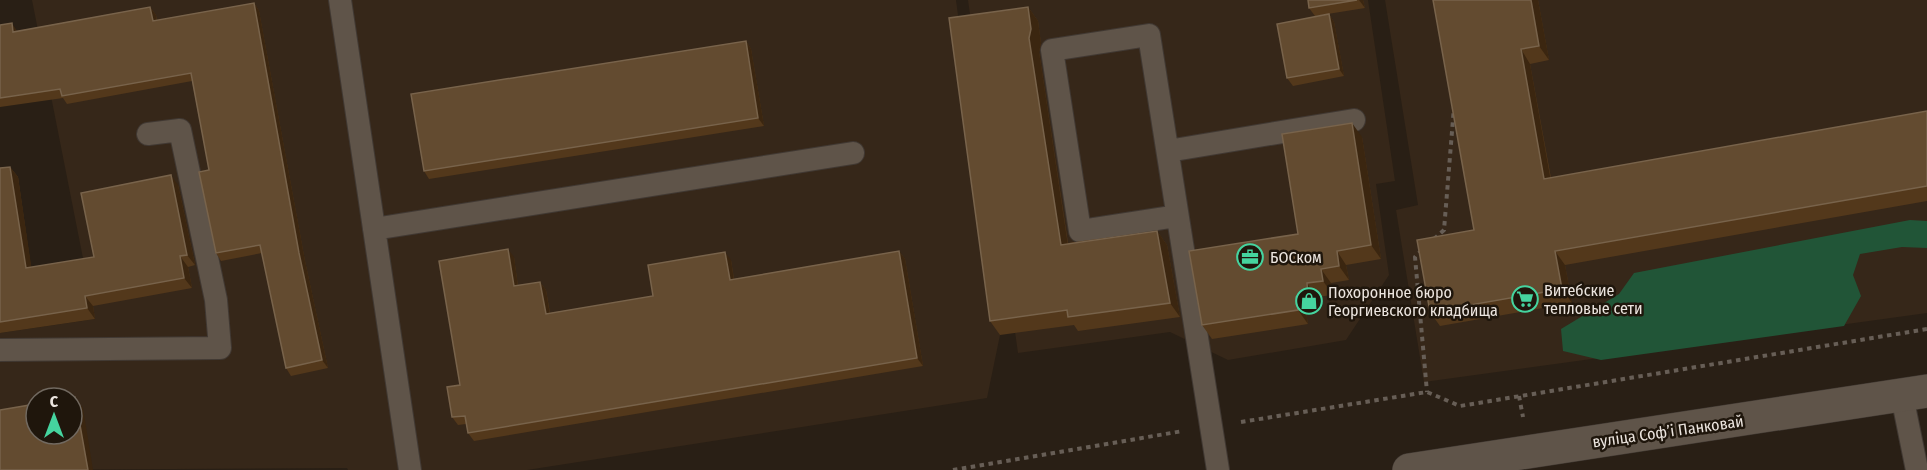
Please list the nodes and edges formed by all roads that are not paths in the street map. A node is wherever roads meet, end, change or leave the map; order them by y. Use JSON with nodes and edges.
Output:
{"nodes":[{"id":1,"x":340,"y":0,"type":"edge"},
{"id":2,"x":1354,"y":120,"type":"dead end"},
{"id":3,"x":148,"y":134,"type":"dead end"},
{"id":4,"x":1168,"y":151,"type":"junction"},
{"id":5,"x":853,"y":153,"type":"dead end"},
{"id":6,"x":1177,"y":216,"type":"junction"},
{"id":7,"x":374,"y":229,"type":"junction"},
{"id":8,"x":0,"y":350,"type":"edge"},
{"id":9,"x":1914,"y":394,"type":"edge"},
{"id":10,"x":1418,"y":469,"type":"edge"},
{"id":11,"x":1918,"y":469,"type":"edge"},
{"id":12,"x":410,"y":470,"type":"edge"},
{"id":13,"x":1218,"y":470,"type":"edge"}],
"edges":[{"from":1,"to":7,"type":"lane"},
{"from":2,"to":4,"type":"lane"},
{"from":3,"to":8,"type":"lane"},
{"from":4,"to":6,"type":"lane"},
{"from":4,"to":6,"type":"lane"},
{"from":5,"to":7,"type":"lane"},
{"from":6,"to":13,"type":"lane"},
{"from":7,"to":12,"type":"lane"},
{"from":9,"to":10,"type":"street","name":"вуліца Софʼі Панковай"},
{"from":9,"to":11,"type":"lane"}]}
